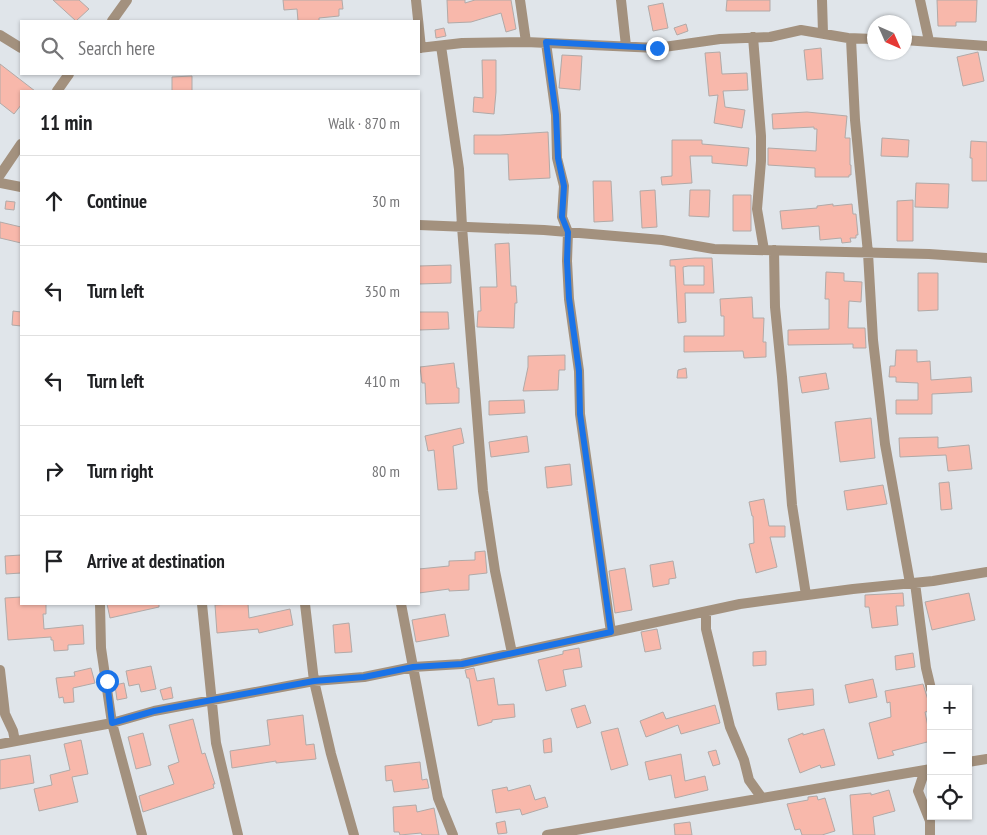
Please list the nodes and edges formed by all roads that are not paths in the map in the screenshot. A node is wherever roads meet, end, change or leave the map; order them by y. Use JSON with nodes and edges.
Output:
{"nodes":[{"id":1,"x":127,"y":0,"type":"edge"},
{"id":2,"x":416,"y":0,"type":"edge"},
{"id":3,"x":520,"y":0,"type":"edge"},
{"id":4,"x":621,"y":0,"type":"edge"},
{"id":5,"x":822,"y":0,"type":"edge"},
{"id":6,"x":920,"y":0,"type":"edge"},
{"id":7,"x":113,"y":20,"type":"edge"},
{"id":8,"x":418,"y":20,"type":"edge"},
{"id":9,"x":823,"y":33,"type":"junction"},
{"id":10,"x":0,"y":36,"type":"edge"},
{"id":11,"x":753,"y":37,"type":"junction"},
{"id":12,"x":851,"y":39,"type":"junction"},
{"id":13,"x":867,"y":39,"type":"edge"},
{"id":14,"x":912,"y":41,"type":"edge"},
{"id":15,"x":526,"y":42,"type":"junction"},
{"id":16,"x":546,"y":42,"type":"junction"},
{"id":17,"x":929,"y":42,"type":"junction"},
{"id":18,"x":441,"y":46,"type":"junction"},
{"id":19,"x":626,"y":46,"type":"junction"},
{"id":20,"x":987,"y":46,"type":"edge"},
{"id":21,"x":20,"y":47,"type":"edge"},
{"id":22,"x":420,"y":48,"type":"edge"},
{"id":23,"x":66,"y":75,"type":"edge"},
{"id":24,"x":58,"y":90,"type":"edge"},
{"id":25,"x":20,"y":145,"type":"edge"},
{"id":26,"x":0,"y":175,"type":"edge"},
{"id":27,"x":0,"y":183,"type":"edge"},
{"id":28,"x":20,"y":187,"type":"edge"},
{"id":29,"x":420,"y":225,"type":"edge"},
{"id":30,"x":462,"y":227,"type":"junction"},
{"id":31,"x":568,"y":232,"type":"junction"},
{"id":32,"x":769,"y":250,"type":"junction"},
{"id":33,"x":868,"y":253,"type":"junction"},
{"id":34,"x":987,"y":258,"type":"edge"},
{"id":35,"x":987,"y":572,"type":"edge"},
{"id":36,"x":913,"y":583,"type":"junction"},
{"id":37,"x":806,"y":595,"type":"junction"},
{"id":38,"x":100,"y":605,"type":"edge"},
{"id":39,"x":202,"y":605,"type":"edge"},
{"id":40,"x":305,"y":605,"type":"edge"},
{"id":41,"x":401,"y":605,"type":"edge"},
{"id":42,"x":706,"y":612,"type":"junction"},
{"id":43,"x":611,"y":632,"type":"junction"},
{"id":44,"x":512,"y":653,"type":"junction"},
{"id":45,"x":413,"y":667,"type":"junction"},
{"id":46,"x":0,"y":670,"type":"edge"},
{"id":47,"x":314,"y":681,"type":"junction"},
{"id":48,"x":930,"y":685,"type":"edge"},
{"id":49,"x":212,"y":700,"type":"junction"},
{"id":50,"x":112,"y":723,"type":"junction"},
{"id":51,"x":15,"y":741,"type":"junction"},
{"id":52,"x":0,"y":744,"type":"edge"},
{"id":53,"x":987,"y":759,"type":"edge"},
{"id":54,"x":972,"y":761,"type":"edge"},
{"id":55,"x":927,"y":769,"type":"edge"},
{"id":56,"x":927,"y":771,"type":"edge"},
{"id":57,"x":762,"y":798,"type":"junction"},
{"id":58,"x":142,"y":835,"type":"edge"},
{"id":59,"x":238,"y":835,"type":"edge"},
{"id":60,"x":354,"y":835,"type":"edge"},
{"id":61,"x":453,"y":835,"type":"edge"},
{"id":62,"x":547,"y":835,"type":"edge"},
{"id":63,"x":930,"y":835,"type":"edge"}],
"edges":[{"from":1,"to":7,"type":"street"},
{"from":2,"to":8,"type":"street"},
{"from":3,"to":15,"type":"street"},
{"from":4,"to":19,"type":"street"},
{"from":5,"to":9,"type":"street"},
{"from":6,"to":17,"type":"street"},
{"from":9,"to":11,"type":"street"},
{"from":9,"to":12,"type":"street"},
{"from":10,"to":21,"type":"street"},
{"from":11,"to":19,"type":"street"},
{"from":11,"to":32,"type":"street"},
{"from":12,"to":13,"type":"street"},
{"from":12,"to":33,"type":"street"},
{"from":14,"to":17,"type":"street"},
{"from":15,"to":16,"type":"street"},
{"from":15,"to":18,"type":"street"},
{"from":16,"to":19,"type":"street"},
{"from":16,"to":31,"type":"street"},
{"from":17,"to":20,"type":"street"},
{"from":18,"to":22,"type":"street"},
{"from":18,"to":30,"type":"street"},
{"from":23,"to":24,"type":"street"},
{"from":25,"to":26,"type":"street"},
{"from":27,"to":28,"type":"street"},
{"from":29,"to":30,"type":"street"},
{"from":30,"to":31,"type":"street"},
{"from":30,"to":44,"type":"street"},
{"from":31,"to":32,"type":"street"},
{"from":31,"to":43,"type":"street"},
{"from":32,"to":33,"type":"street"},
{"from":32,"to":37,"type":"street"},
{"from":33,"to":34,"type":"street"},
{"from":33,"to":36,"type":"street"},
{"from":35,"to":36,"type":"street"},
{"from":36,"to":37,"type":"street"},
{"from":36,"to":48,"type":"street"},
{"from":37,"to":42,"type":"street"},
{"from":38,"to":50,"type":"street"},
{"from":39,"to":49,"type":"street"},
{"from":40,"to":47,"type":"street"},
{"from":41,"to":45,"type":"street"},
{"from":42,"to":43,"type":"street"},
{"from":42,"to":57,"type":"street"},
{"from":43,"to":44,"type":"street"},
{"from":44,"to":45,"type":"street"},
{"from":45,"to":47,"type":"street"},
{"from":45,"to":61,"type":"street"},
{"from":46,"to":51,"type":"street"},
{"from":47,"to":49,"type":"street"},
{"from":47,"to":60,"type":"street"},
{"from":49,"to":50,"type":"street"},
{"from":49,"to":59,"type":"street"},
{"from":50,"to":51,"type":"street"},
{"from":50,"to":58,"type":"street"},
{"from":51,"to":52,"type":"street"},
{"from":53,"to":54,"type":"street"},
{"from":55,"to":57,"type":"street"},
{"from":56,"to":63,"type":"street"},
{"from":57,"to":62,"type":"street"}]}
